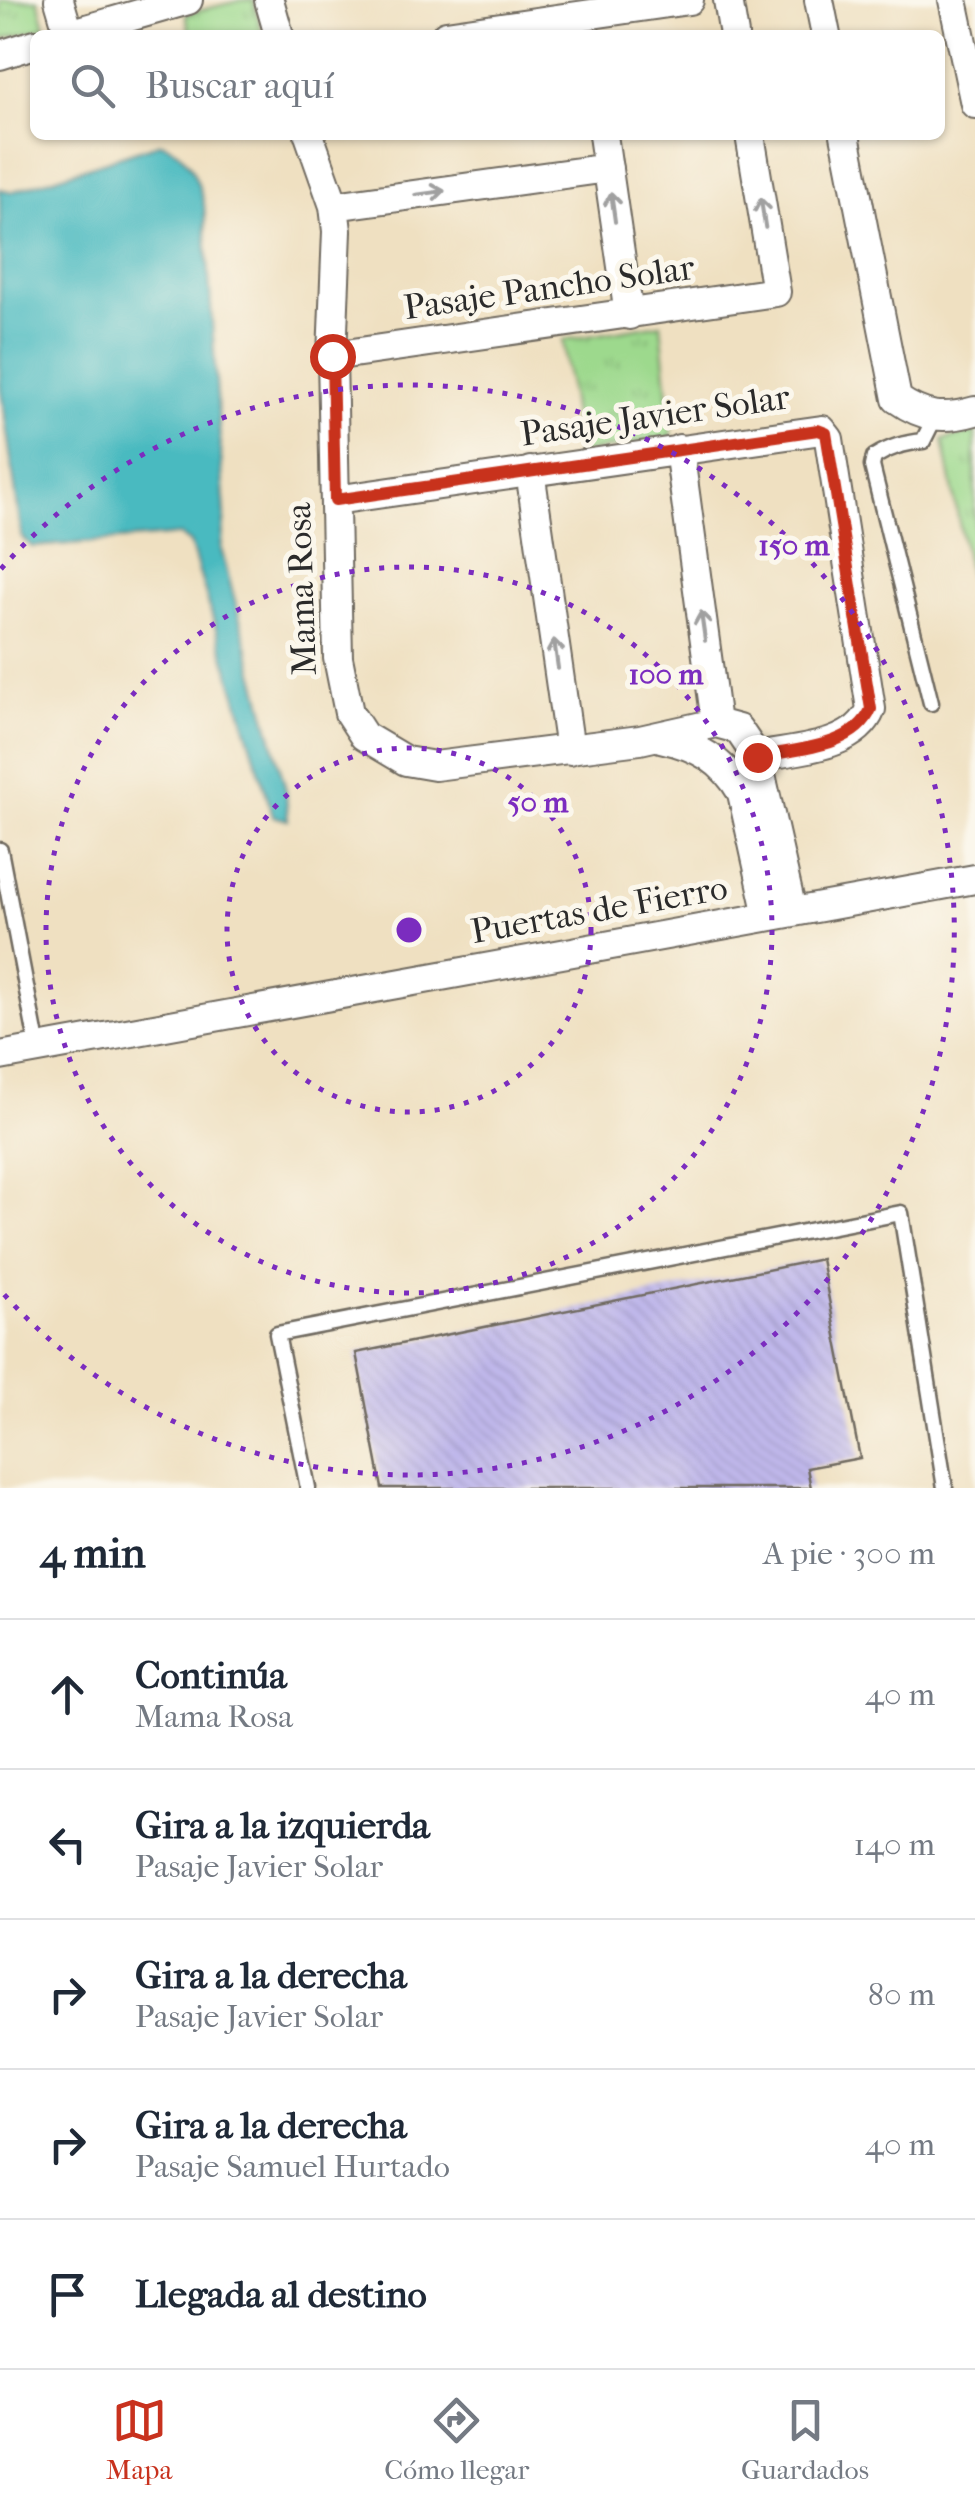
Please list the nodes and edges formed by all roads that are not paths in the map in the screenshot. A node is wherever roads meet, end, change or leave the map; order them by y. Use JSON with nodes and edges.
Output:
{"nodes":[{"id":1,"x":59,"y":0,"type":"edge"},
{"id":2,"x":188,"y":0,"type":"edge"},
{"id":3,"x":270,"y":0,"type":"edge"},
{"id":4,"x":689,"y":0,"type":"edge"},
{"id":5,"x":728,"y":0,"type":"edge"},
{"id":6,"x":819,"y":0,"type":"edge"},
{"id":7,"x":952,"y":0,"type":"edge"},
{"id":8,"x":572,"y":17,"type":"edge"},
{"id":9,"x":67,"y":30,"type":"edge"},
{"id":10,"x":82,"y":30,"type":"edge"},
{"id":11,"x":278,"y":30,"type":"edge"},
{"id":12,"x":481,"y":30,"type":"edge"},
{"id":13,"x":733,"y":30,"type":"edge"},
{"id":14,"x":825,"y":30,"type":"edge"},
{"id":15,"x":30,"y":46,"type":"edge"},
{"id":16,"x":0,"y":55,"type":"edge"},
{"id":17,"x":975,"y":104,"type":"edge"},
{"id":18,"x":311,"y":140,"type":"edge"},
{"id":19,"x":604,"y":140,"type":"edge"},
{"id":20,"x":751,"y":140,"type":"edge"},
{"id":21,"x":846,"y":140,"type":"edge"},
{"id":22,"x":608,"y":168,"type":"junction"},
{"id":23,"x":334,"y":206,"type":"junction"},
{"id":24,"x":629,"y":316,"type":"junction"},
{"id":25,"x":332,"y":356,"type":"junction"},
{"id":26,"x":975,"y":410,"type":"edge"},
{"id":27,"x":935,"y":416,"type":"junction"},
{"id":28,"x":679,"y":449,"type":"junction"},
{"id":29,"x":530,"y":471,"type":"junction"},
{"id":30,"x":335,"y":500,"type":"junction"},
{"id":31,"x":931,"y":703,"type":"dead end"},
{"id":32,"x":716,"y":723,"type":"junction"},
{"id":33,"x":657,"y":737,"type":"junction"},
{"id":34,"x":570,"y":750,"type":"junction"},
{"id":35,"x":757,"y":757,"type":"junction"},
{"id":36,"x":0,"y":850,"type":"edge"},
{"id":37,"x":975,"y":879,"type":"edge"},
{"id":38,"x":781,"y":914,"type":"junction"},
{"id":39,"x":38,"y":1049,"type":"junction"},
{"id":40,"x":0,"y":1056,"type":"edge"},
{"id":41,"x":308,"y":1488,"type":"edge"},
{"id":42,"x":945,"y":1488,"type":"edge"}],
"edges":[{"from":1,"to":9,"type":"street"},
{"from":2,"to":10,"type":"street"},
{"from":3,"to":11,"type":"street"},
{"from":4,"to":8,"type":"street"},
{"from":5,"to":13,"type":"street"},
{"from":6,"to":14,"type":"street"},
{"from":7,"to":17,"type":"street"},
{"from":8,"to":12,"type":"street"},
{"from":15,"to":16,"type":"street"},
{"from":18,"to":23,"type":"street","name":"Mama Rosa"},
{"from":19,"to":22,"type":"street"},
{"from":24,"to":20,"type":"street","name":"Pasaje Pancho Solar","one_way":true},
{"from":21,"to":27,"type":"street"},
{"from":23,"to":22,"type":"street","one_way":true},
{"from":24,"to":22,"type":"street","one_way":true},
{"from":23,"to":25,"type":"street","name":"Mama Rosa"},
{"from":24,"to":25,"type":"street","name":"Pasaje Pancho Solar"},
{"from":25,"to":30,"type":"street","name":"Mama Rosa"},
{"from":26,"to":27,"type":"street"},
{"from":27,"to":31,"type":"lane"},
{"from":28,"to":29,"type":"street","name":"Pasaje Javier Solar"},
{"from":32,"to":28,"type":"street","one_way":true},
{"from":28,"to":35,"type":"street","name":"Pasaje Javier Solar"},
{"from":29,"to":30,"type":"street","name":"Pasaje Javier Solar"},
{"from":34,"to":29,"type":"street","one_way":true},
{"from":30,"to":34,"type":"street","name":"Mama Rosa"},
{"from":32,"to":33,"type":"street","name":"Mama Rosa"},
{"from":32,"to":35,"type":"street"},
{"from":33,"to":34,"type":"street","name":"Mama Rosa"},
{"from":33,"to":38,"type":"street","name":"Mama Rosa"},
{"from":35,"to":38,"type":"street"},
{"from":36,"to":39,"type":"lane"},
{"from":37,"to":38,"type":"street","name":"Puertas de Fierro"},
{"from":38,"to":39,"type":"street","name":"Puertas de Fierro"},
{"from":39,"to":40,"type":"street","name":"Puertas de Fierro"},
{"from":41,"to":42,"type":"lane"}]}
